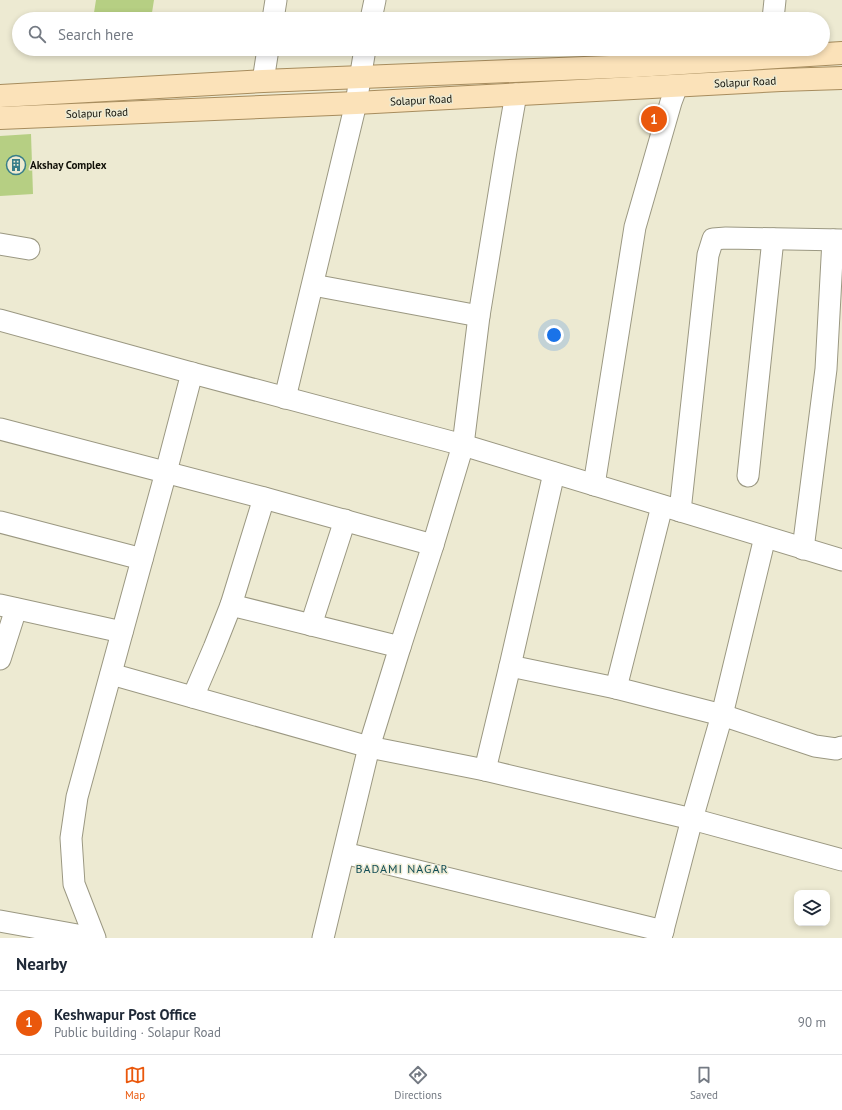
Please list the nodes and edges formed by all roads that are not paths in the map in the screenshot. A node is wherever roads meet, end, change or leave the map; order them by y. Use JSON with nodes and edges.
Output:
{"nodes":[{"id":1,"x":276,"y":0,"type":"edge"},
{"id":2,"x":374,"y":0,"type":"edge"},
{"id":3,"x":775,"y":0,"type":"edge"},
{"id":4,"x":274,"y":12,"type":"edge"},
{"id":5,"x":372,"y":12,"type":"edge"},
{"id":6,"x":774,"y":12,"type":"edge"},
{"id":7,"x":830,"y":53,"type":"edge"},
{"id":8,"x":842,"y":53,"type":"edge"},
{"id":9,"x":267,"y":56,"type":"edge"},
{"id":10,"x":364,"y":56,"type":"edge"},
{"id":11,"x":743,"y":56,"type":"edge"},
{"id":12,"x":360,"y":77,"type":"junction"},
{"id":13,"x":842,"y":78,"type":"edge"},
{"id":14,"x":263,"y":82,"type":"junction"},
{"id":15,"x":677,"y":86,"type":"junction"},
{"id":16,"x":516,"y":94,"type":"junction"},
{"id":17,"x":0,"y":96,"type":"edge"},
{"id":18,"x":356,"y":103,"type":"junction"},
{"id":19,"x":0,"y":118,"type":"edge"},
{"id":20,"x":773,"y":239,"type":"junction"},
{"id":21,"x":837,"y":240,"type":"edge"},
{"id":22,"x":0,"y":244,"type":"edge"},
{"id":23,"x":29,"y":249,"type":"dead end"},
{"id":24,"x":313,"y":285,"type":"junction"},
{"id":25,"x":479,"y":316,"type":"junction"},
{"id":26,"x":0,"y":320,"type":"edge"},
{"id":27,"x":192,"y":373,"type":"junction"},
{"id":28,"x":286,"y":398,"type":"junction"},
{"id":29,"x":0,"y":429,"type":"edge"},
{"id":30,"x":463,"y":445,"type":"junction"},
{"id":31,"x":166,"y":472,"type":"junction"},
{"id":32,"x":554,"y":473,"type":"junction"},
{"id":33,"x":748,"y":476,"type":"dead end"},
{"id":34,"x":594,"y":485,"type":"junction"},
{"id":35,"x":264,"y":498,"type":"junction"},
{"id":36,"x":671,"y":508,"type":"junction"},
{"id":37,"x":345,"y":520,"type":"junction"},
{"id":38,"x":0,"y":522,"type":"edge"},
{"id":39,"x":765,"y":537,"type":"junction"},
{"id":40,"x":433,"y":545,"type":"junction"},
{"id":41,"x":803,"y":549,"type":"junction"},
{"id":42,"x":142,"y":559,"type":"junction"},
{"id":43,"x":842,"y":560,"type":"edge"},
{"id":44,"x":231,"y":605,"type":"junction"},
{"id":45,"x":8,"y":607,"type":"edge"},
{"id":46,"x":312,"y":625,"type":"junction"},
{"id":47,"x":122,"y":632,"type":"junction"},
{"id":48,"x":400,"y":647,"type":"junction"},
{"id":49,"x":0,"y":659,"type":"edge"},
{"id":50,"x":510,"y":666,"type":"junction"},
{"id":51,"x":111,"y":674,"type":"junction"},
{"id":52,"x":616,"y":688,"type":"junction"},
{"id":53,"x":193,"y":697,"type":"junction"},
{"id":54,"x":722,"y":715,"type":"junction"},
{"id":55,"x":842,"y":746,"type":"edge"},
{"id":56,"x":370,"y":748,"type":"junction"},
{"id":57,"x":485,"y":770,"type":"junction"},
{"id":58,"x":692,"y":819,"type":"junction"},
{"id":59,"x":344,"y":853,"type":"junction"},
{"id":60,"x":842,"y":860,"type":"edge"},
{"id":61,"x":0,"y":921,"type":"edge"},
{"id":62,"x":662,"y":935,"type":"edge"},
{"id":63,"x":95,"y":938,"type":"edge"},
{"id":64,"x":323,"y":938,"type":"edge"}],
"edges":[{"from":1,"to":4,"type":"street"},
{"from":2,"to":5,"type":"street"},
{"from":3,"to":6,"type":"street"},
{"from":7,"to":8,"type":"main road"},
{"from":9,"to":14,"type":"street"},
{"from":10,"to":12,"type":"street"},
{"from":11,"to":12,"type":"main road"},
{"from":12,"to":14,"type":"main road"},
{"from":12,"to":18,"type":"street"},
{"from":13,"to":15,"type":"main road","name":"Solapur Road"},
{"from":14,"to":17,"type":"main road"},
{"from":15,"to":16,"type":"main road","name":"Solapur Road"},
{"from":15,"to":34,"type":"street"},
{"from":16,"to":18,"type":"main road","name":"Solapur Road"},
{"from":16,"to":25,"type":"street"},
{"from":18,"to":19,"type":"main road","name":"Solapur Road"},
{"from":18,"to":24,"type":"street"},
{"from":20,"to":21,"type":"street"},
{"from":20,"to":33,"type":"street"},
{"from":20,"to":36,"type":"street"},
{"from":21,"to":41,"type":"street"},
{"from":22,"to":23,"type":"street"},
{"from":24,"to":25,"type":"street"},
{"from":24,"to":28,"type":"street"},
{"from":25,"to":30,"type":"street"},
{"from":26,"to":27,"type":"street"},
{"from":27,"to":28,"type":"street"},
{"from":27,"to":31,"type":"street"},
{"from":28,"to":30,"type":"street"},
{"from":29,"to":31,"type":"street"},
{"from":30,"to":32,"type":"street"},
{"from":30,"to":40,"type":"street"},
{"from":31,"to":35,"type":"street"},
{"from":31,"to":42,"type":"street"},
{"from":32,"to":34,"type":"street"},
{"from":32,"to":50,"type":"street"},
{"from":34,"to":36,"type":"street"},
{"from":35,"to":37,"type":"street"},
{"from":35,"to":44,"type":"street"},
{"from":36,"to":39,"type":"street"},
{"from":36,"to":52,"type":"street"},
{"from":37,"to":40,"type":"street"},
{"from":37,"to":46,"type":"street"},
{"from":38,"to":42,"type":"street"},
{"from":39,"to":41,"type":"street"},
{"from":39,"to":54,"type":"street"},
{"from":40,"to":48,"type":"street"},
{"from":41,"to":43,"type":"street"},
{"from":42,"to":47,"type":"street"},
{"from":44,"to":46,"type":"street"},
{"from":44,"to":53,"type":"street"},
{"from":45,"to":47,"type":"street"},
{"from":45,"to":49,"type":"street"},
{"from":46,"to":48,"type":"street"},
{"from":47,"to":51,"type":"street"},
{"from":48,"to":56,"type":"street"},
{"from":50,"to":52,"type":"street"},
{"from":50,"to":57,"type":"street"},
{"from":51,"to":53,"type":"street"},
{"from":51,"to":63,"type":"street"},
{"from":52,"to":54,"type":"street"},
{"from":53,"to":56,"type":"street"},
{"from":54,"to":55,"type":"street"},
{"from":54,"to":58,"type":"street"},
{"from":56,"to":57,"type":"street"},
{"from":56,"to":59,"type":"street"},
{"from":57,"to":58,"type":"street"},
{"from":58,"to":60,"type":"street"},
{"from":58,"to":62,"type":"street"},
{"from":59,"to":62,"type":"street"},
{"from":59,"to":64,"type":"street"},
{"from":61,"to":63,"type":"street"}]}
